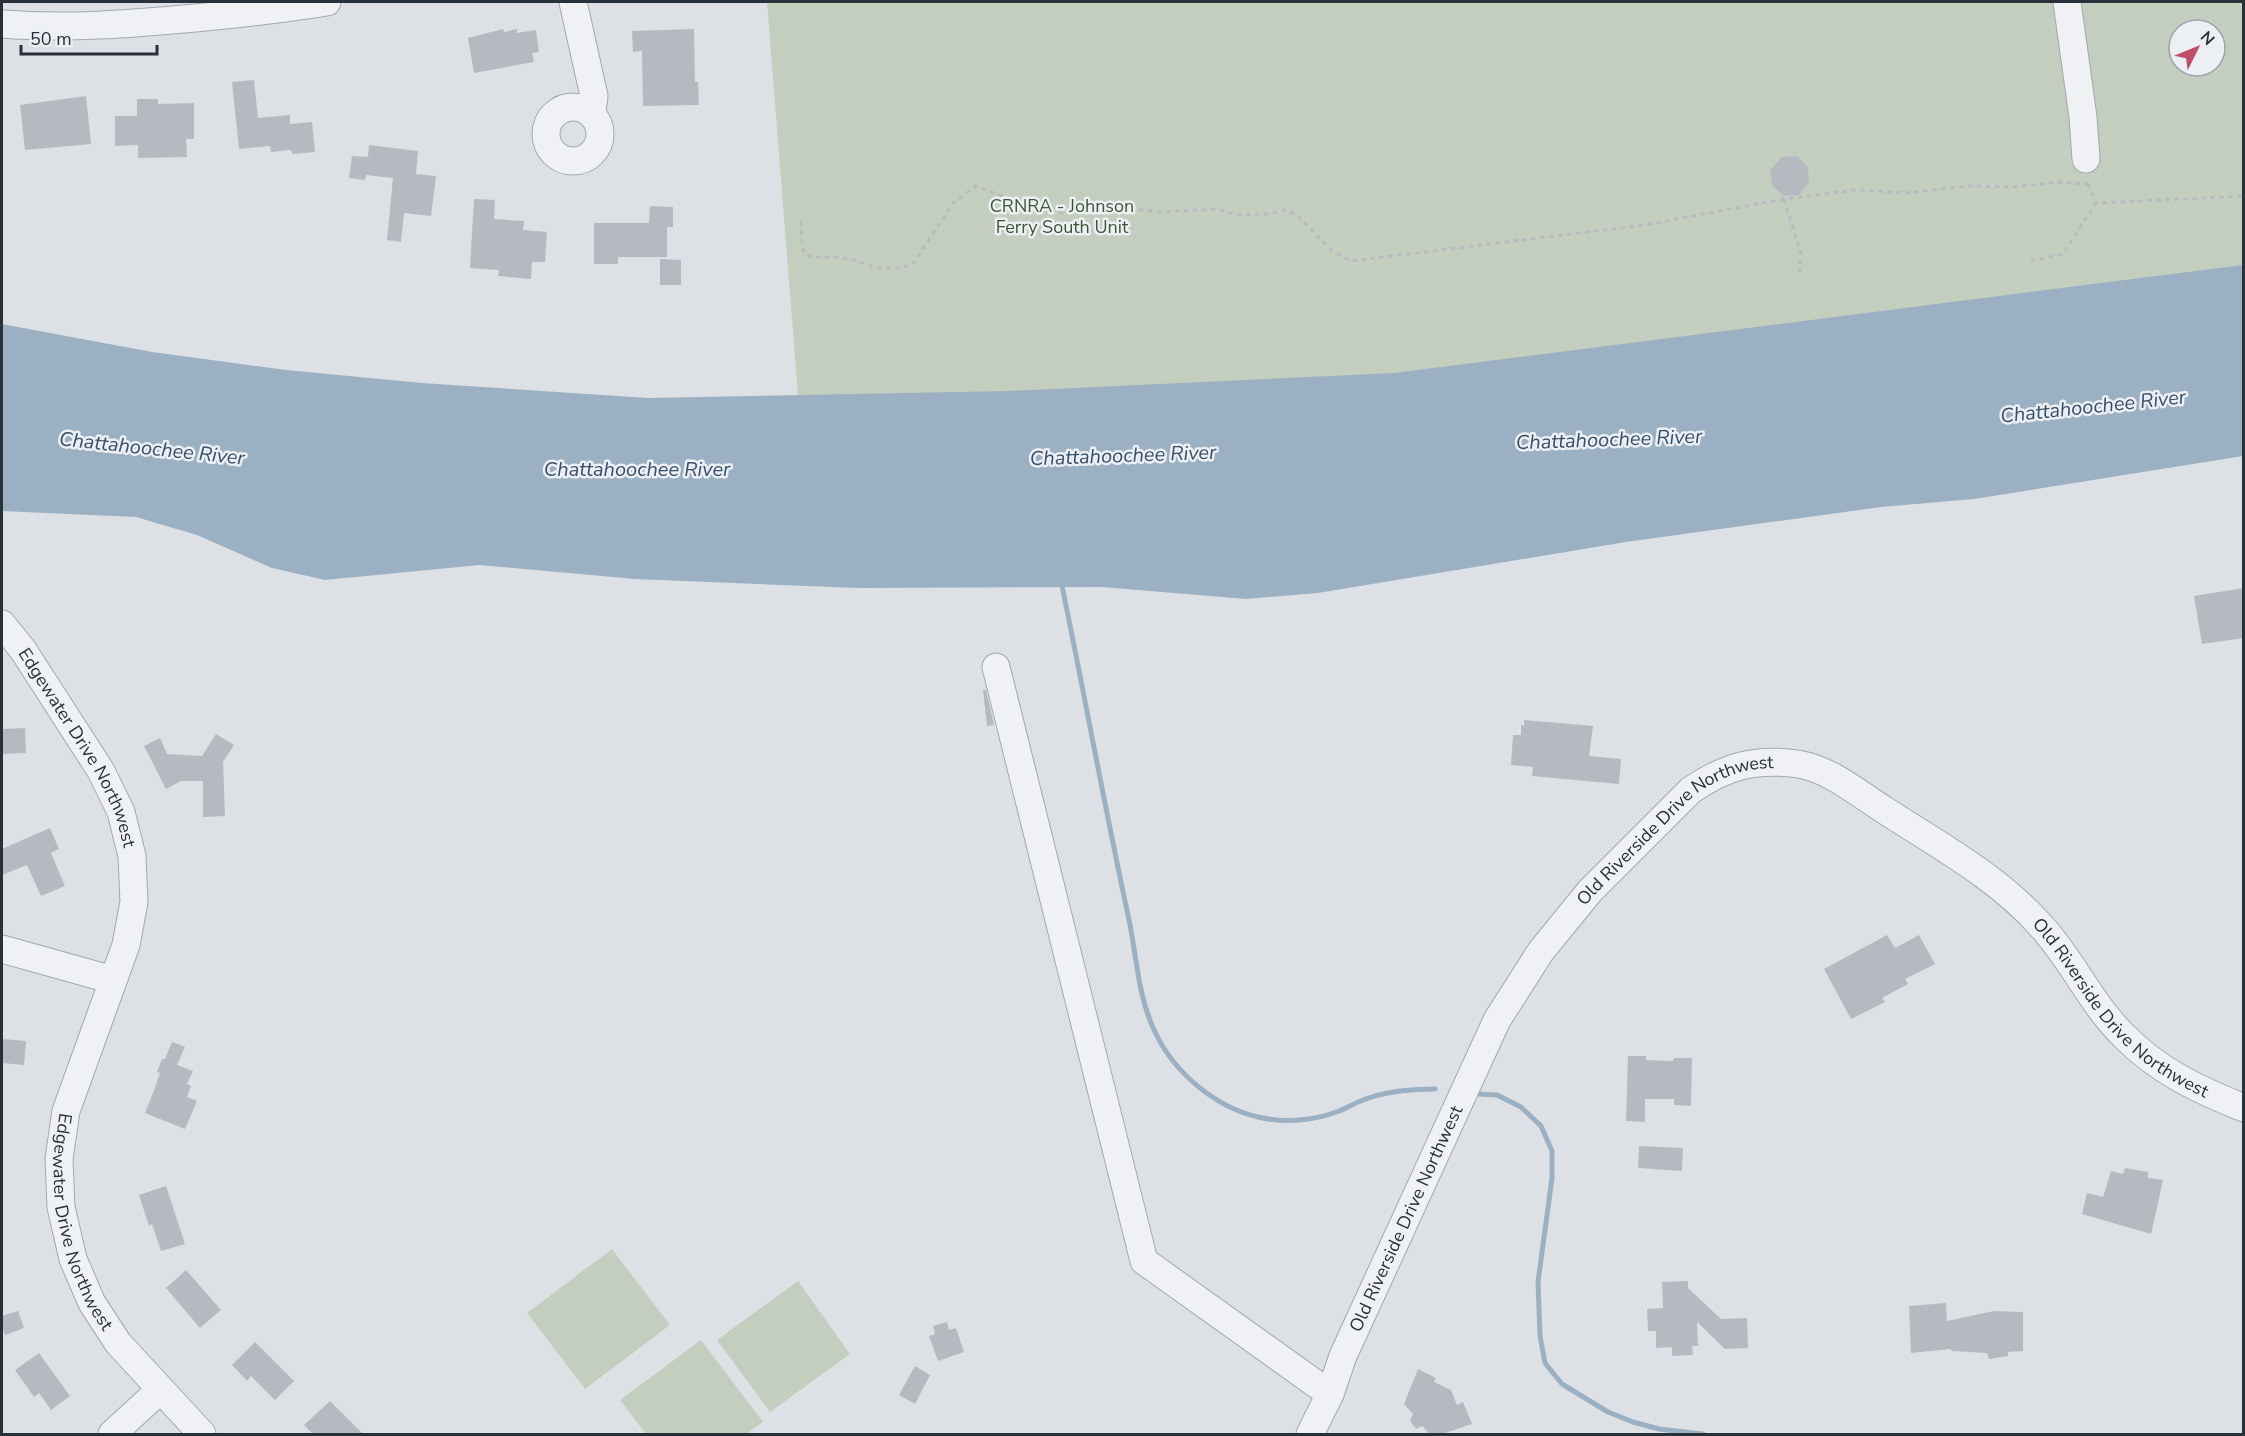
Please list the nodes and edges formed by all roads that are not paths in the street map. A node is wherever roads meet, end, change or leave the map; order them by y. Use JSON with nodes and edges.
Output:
{"nodes":[{"id":1,"x":327,"y":2,"type":"edge"},
{"id":2,"x":573,"y":2,"type":"edge"},
{"id":3,"x":2067,"y":2,"type":"edge"},
{"id":4,"x":3,"y":17,"type":"edge"},
{"id":5,"x":589,"y":112,"type":"dead end"},
{"id":6,"x":2087,"y":171,"type":"road end"},
{"id":7,"x":2,"y":624,"type":"edge"},
{"id":8,"x":996,"y":667,"type":"dead end"},
{"id":9,"x":2,"y":949,"type":"edge"},
{"id":10,"x":112,"y":980,"type":"junction"},
{"id":11,"x":2244,"y":1108,"type":"edge"},
{"id":12,"x":160,"y":1389,"type":"junction"},
{"id":13,"x":1330,"y":1394,"type":"junction"},
{"id":14,"x":112,"y":1434,"type":"edge"},
{"id":15,"x":202,"y":1434,"type":"edge"},
{"id":16,"x":1310,"y":1434,"type":"edge"}],
"edges":[{"from":1,"to":4,"type":"street"},
{"from":2,"to":5,"type":"street"},
{"from":3,"to":6,"type":"street"},
{"from":7,"to":10,"type":"street","name":"Edgewater Drive Northwest"},
{"from":8,"to":13,"type":"street"},
{"from":9,"to":10,"type":"street"},
{"from":10,"to":12,"type":"street","name":"Edgewater Drive Northwest"},
{"from":11,"to":13,"type":"street","name":"Old Riverside Drive Northwest"},
{"from":12,"to":14,"type":"street"},
{"from":12,"to":15,"type":"street","name":"Edgewater Drive Northwest"},
{"from":13,"to":16,"type":"street","name":"Old Riverside Drive Northwest"}]}
